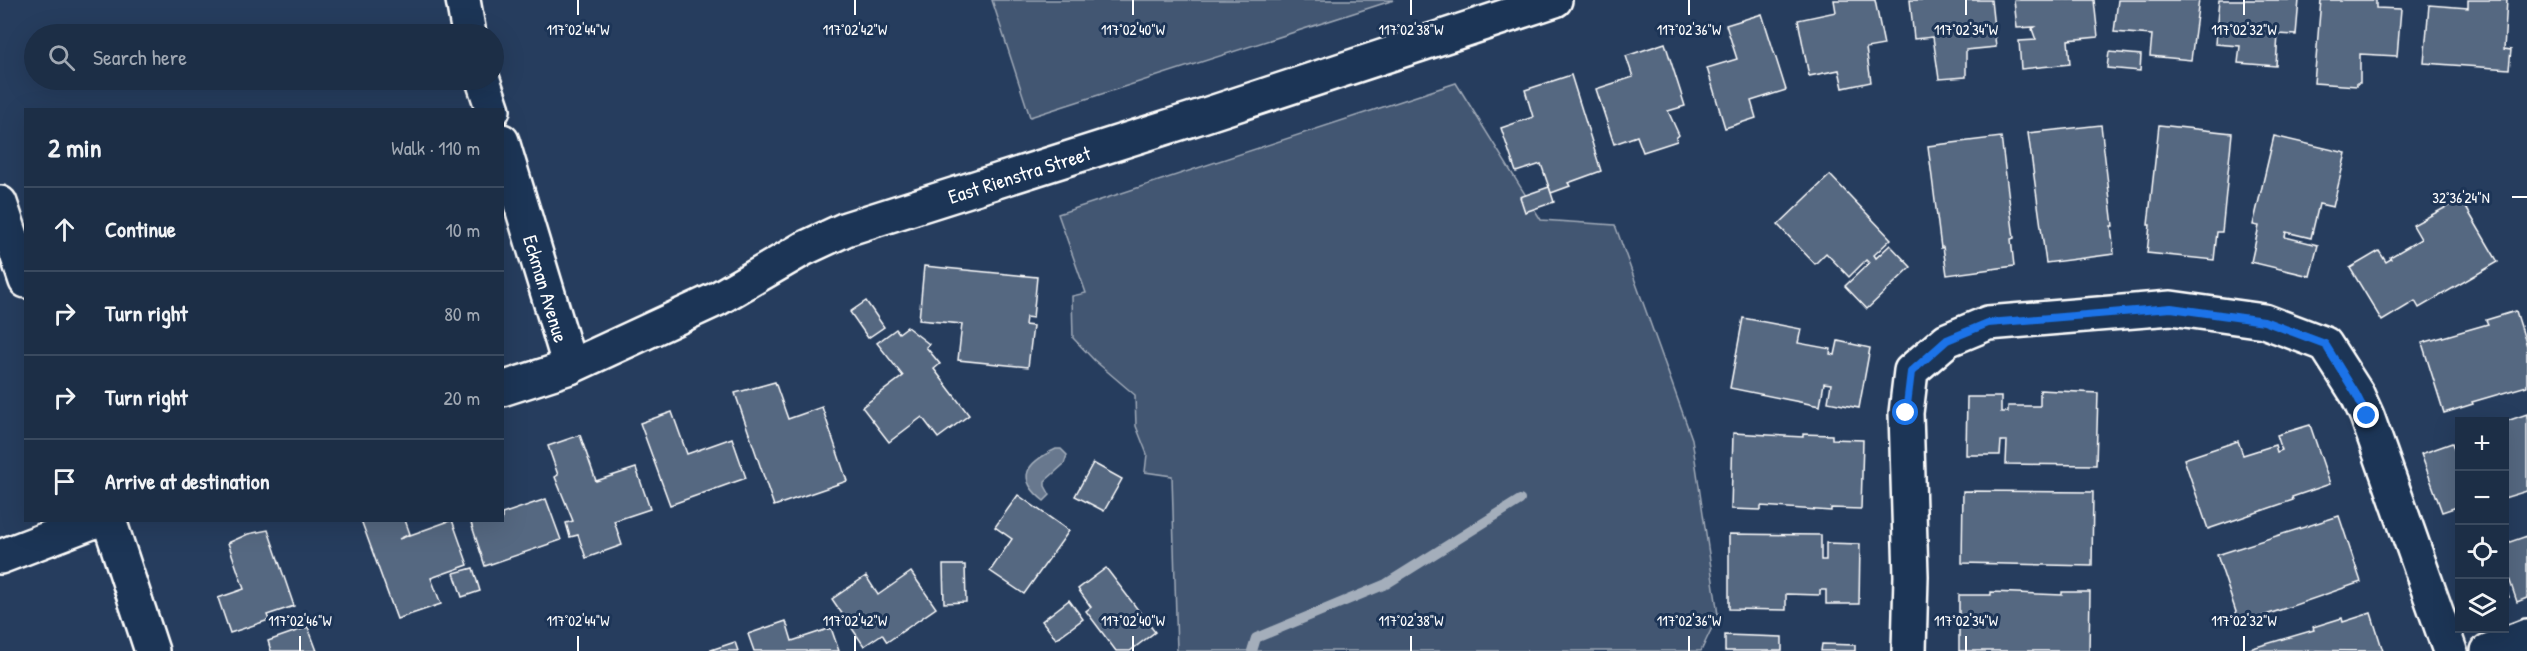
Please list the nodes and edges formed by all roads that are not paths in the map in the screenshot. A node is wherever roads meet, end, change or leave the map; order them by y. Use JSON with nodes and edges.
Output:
{"nodes":[{"id":1,"x":463,"y":0,"type":"edge"},
{"id":2,"x":1555,"y":0,"type":"edge"},
{"id":3,"x":467,"y":24,"type":"edge"},
{"id":4,"x":486,"y":90,"type":"edge"},
{"id":5,"x":492,"y":108,"type":"edge"},
{"id":6,"x":504,"y":148,"type":"edge"},
{"id":7,"x":0,"y":203,"type":"edge"},
{"id":8,"x":24,"y":275,"type":"edge"},
{"id":9,"x":570,"y":367,"type":"junction"},
{"id":10,"x":504,"y":388,"type":"edge"},
{"id":11,"x":93,"y":522,"type":"edge"},
{"id":12,"x":110,"y":522,"type":"edge"},
{"id":13,"x":0,"y":557,"type":"edge"},
{"id":14,"x":2527,"y":636,"type":"edge"},
{"id":15,"x":152,"y":651,"type":"edge"},
{"id":16,"x":1909,"y":651,"type":"edge"},
{"id":17,"x":2450,"y":651,"type":"edge"},
{"id":18,"x":2488,"y":651,"type":"edge"}],
"edges":[{"from":1,"to":3,"type":"street"},
{"from":2,"to":9,"type":"street","name":"East Rienstra Street"},
{"from":4,"to":5,"type":"street"},
{"from":6,"to":9,"type":"street","name":"Eckman Avenue"},
{"from":7,"to":8,"type":"street"},
{"from":9,"to":10,"type":"street","name":"East Rienstra Street"},
{"from":11,"to":13,"type":"street"},
{"from":12,"to":15,"type":"street"},
{"from":14,"to":18,"type":"street"},
{"from":16,"to":17,"type":"street"}]}
